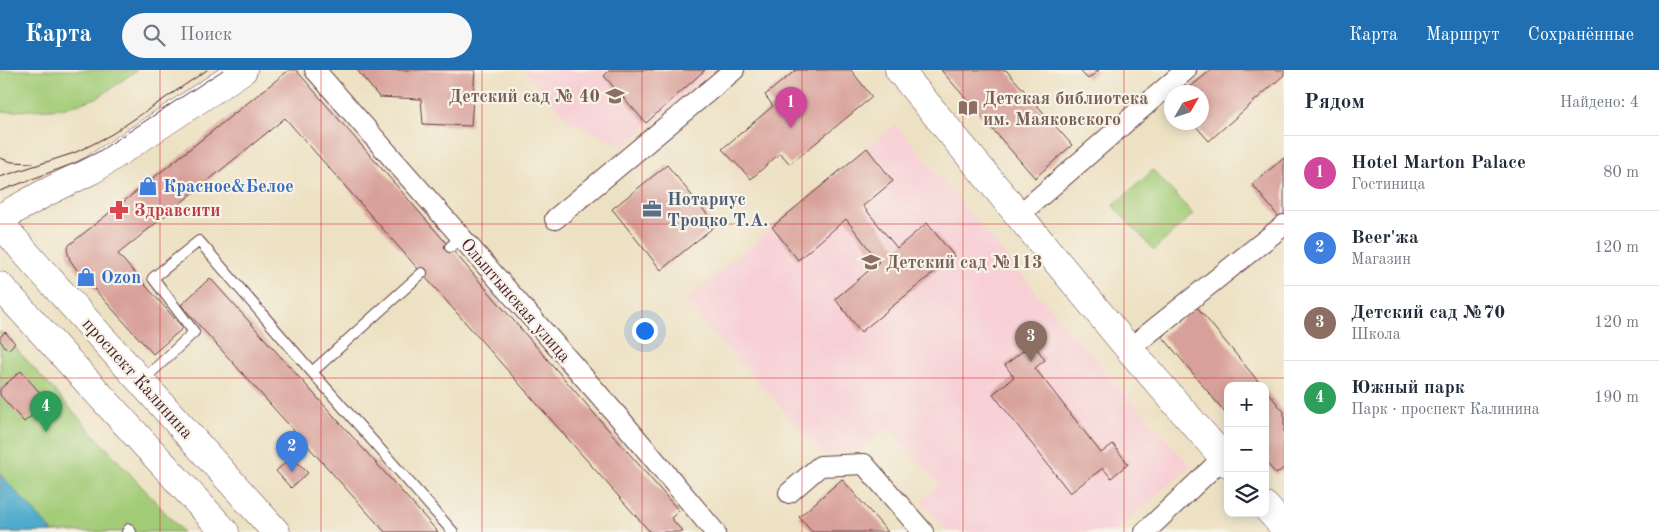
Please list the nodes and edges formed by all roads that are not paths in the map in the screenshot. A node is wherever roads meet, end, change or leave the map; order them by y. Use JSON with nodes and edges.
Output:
{"nodes":[{"id":1,"x":242,"y":70,"type":"edge"},
{"id":2,"x":315,"y":70,"type":"edge"},
{"id":3,"x":734,"y":70,"type":"edge"},
{"id":4,"x":899,"y":70,"type":"edge"},
{"id":5,"x":1186,"y":70,"type":"edge"},
{"id":6,"x":1020,"y":214,"type":"junction"},
{"id":7,"x":0,"y":218,"type":"edge"},
{"id":8,"x":556,"y":219,"type":"dead end"},
{"id":9,"x":0,"y":223,"type":"edge"},
{"id":10,"x":1284,"y":225,"type":"edge"},
{"id":11,"x":422,"y":272,"type":"dead end"},
{"id":12,"x":0,"y":286,"type":"edge"},
{"id":13,"x":1129,"y":349,"type":"junction"},
{"id":14,"x":312,"y":372,"type":"junction"},
{"id":15,"x":141,"y":382,"type":"junction"},
{"id":16,"x":1224,"y":459,"type":"edge"},
{"id":17,"x":1224,"y":461,"type":"edge"},
{"id":18,"x":789,"y":493,"type":"dead end"},
{"id":19,"x":1269,"y":510,"type":"edge"},
{"id":20,"x":1284,"y":527,"type":"edge"},
{"id":21,"x":127,"y":532,"type":"edge"},
{"id":22,"x":131,"y":532,"type":"edge"},
{"id":23,"x":224,"y":532,"type":"edge"},
{"id":24,"x":276,"y":532,"type":"edge"},
{"id":25,"x":454,"y":532,"type":"edge"},
{"id":26,"x":715,"y":532,"type":"edge"},
{"id":27,"x":923,"y":532,"type":"edge"},
{"id":28,"x":1145,"y":532,"type":"edge"}],
"edges":[{"from":1,"to":7,"type":"main road"},
{"from":2,"to":26,"type":"street","name":"Ольштынская улица"},
{"from":3,"to":8,"type":"street"},
{"from":4,"to":6,"type":"main road"},
{"from":5,"to":6,"type":"street"},
{"from":6,"to":13,"type":"main road"},
{"from":9,"to":15,"type":"main road","name":"проспект Калинина"},
{"from":10,"to":13,"type":"street"},
{"from":11,"to":14,"type":"lane"},
{"from":12,"to":23,"type":"main road"},
{"from":13,"to":16,"type":"main road"},
{"from":14,"to":15,"type":"lane"},
{"from":14,"to":25,"type":"lane"},
{"from":15,"to":24,"type":"main road","name":"проспект Калинина"},
{"from":17,"to":28,"type":"street"},
{"from":18,"to":27,"type":"street"},
{"from":19,"to":20,"type":"main road"},
{"from":21,"to":22,"type":"lane"}]}
